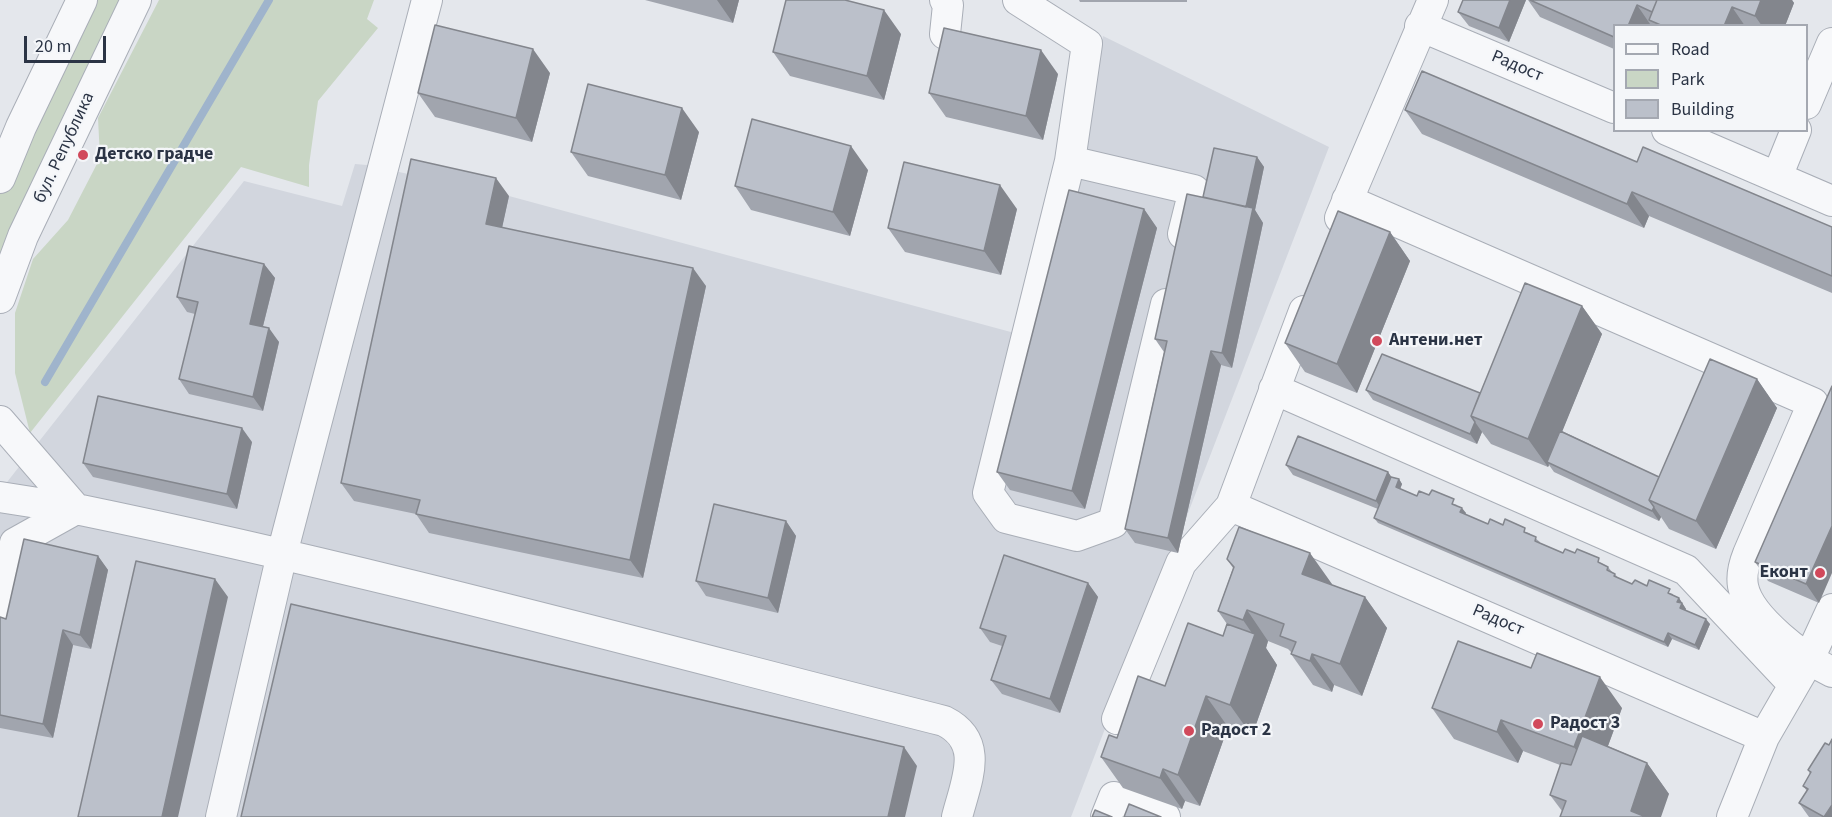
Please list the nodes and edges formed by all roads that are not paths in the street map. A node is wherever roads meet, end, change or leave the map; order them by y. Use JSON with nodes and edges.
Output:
{"nodes":[{"id":1,"x":82,"y":0,"type":"edge"},
{"id":2,"x":136,"y":0,"type":"edge"},
{"id":3,"x":427,"y":0,"type":"edge"},
{"id":4,"x":945,"y":0,"type":"edge"},
{"id":5,"x":1018,"y":0,"type":"edge"},
{"id":6,"x":1426,"y":13,"type":"edge"},
{"id":7,"x":945,"y":34,"type":"edge"},
{"id":8,"x":1832,"y":43,"type":"edge"},
{"id":9,"x":1808,"y":99,"type":"edge"},
{"id":10,"x":1613,"y":107,"type":"edge"},
{"id":11,"x":1672,"y":132,"type":"edge"},
{"id":12,"x":1795,"y":132,"type":"edge"},
{"id":13,"x":1071,"y":161,"type":"junction"},
{"id":14,"x":1776,"y":177,"type":"junction"},
{"id":15,"x":0,"y":178,"type":"edge"},
{"id":16,"x":1347,"y":200,"type":"junction"},
{"id":17,"x":1832,"y":201,"type":"edge"},
{"id":18,"x":1330,"y":244,"type":"edge"},
{"id":19,"x":1313,"y":288,"type":"edge"},
{"id":20,"x":0,"y":298,"type":"edge"},
{"id":21,"x":1274,"y":389,"type":"junction"},
{"id":22,"x":0,"y":421,"type":"edge"},
{"id":23,"x":0,"y":497,"type":"edge"},
{"id":24,"x":1231,"y":506,"type":"junction"},
{"id":25,"x":76,"y":509,"type":"junction"},
{"id":26,"x":282,"y":554,"type":"junction"},
{"id":27,"x":0,"y":605,"type":"edge"},
{"id":28,"x":1832,"y":609,"type":"edge"},
{"id":29,"x":1811,"y":672,"type":"edge"},
{"id":30,"x":1117,"y":719,"type":"dead end"},
{"id":31,"x":1764,"y":736,"type":"junction"},
{"id":32,"x":220,"y":817,"type":"edge"},
{"id":33,"x":957,"y":817,"type":"edge"},
{"id":34,"x":1106,"y":817,"type":"edge"},
{"id":35,"x":1165,"y":817,"type":"edge"},
{"id":36,"x":1732,"y":817,"type":"edge"}],
"edges":[{"from":1,"to":15,"type":"street"},
{"from":2,"to":20,"type":"street","name":"бул. Република"},
{"from":3,"to":26,"type":"street"},
{"from":4,"to":7,"type":"street"},
{"from":5,"to":13,"type":"street"},
{"from":6,"to":10,"type":"street","name":"Радост"},
{"from":6,"to":16,"type":"street"},
{"from":8,"to":9,"type":"street"},
{"from":11,"to":14,"type":"street"},
{"from":12,"to":14,"type":"street"},
{"from":13,"to":13,"type":"street"},
{"from":14,"to":17,"type":"street"},
{"from":16,"to":18,"type":"street"},
{"from":16,"to":29,"type":"street"},
{"from":19,"to":21,"type":"street"},
{"from":21,"to":24,"type":"street"},
{"from":21,"to":29,"type":"street"},
{"from":22,"to":25,"type":"street"},
{"from":23,"to":25,"type":"street"},
{"from":24,"to":30,"type":"street"},
{"from":24,"to":31,"type":"street","name":"Радост"},
{"from":25,"to":26,"type":"street"},
{"from":25,"to":27,"type":"street"},
{"from":26,"to":32,"type":"street"},
{"from":26,"to":33,"type":"street"},
{"from":28,"to":29,"type":"street"},
{"from":29,"to":31,"type":"street"},
{"from":31,"to":36,"type":"street"},
{"from":34,"to":35,"type":"street"}]}
